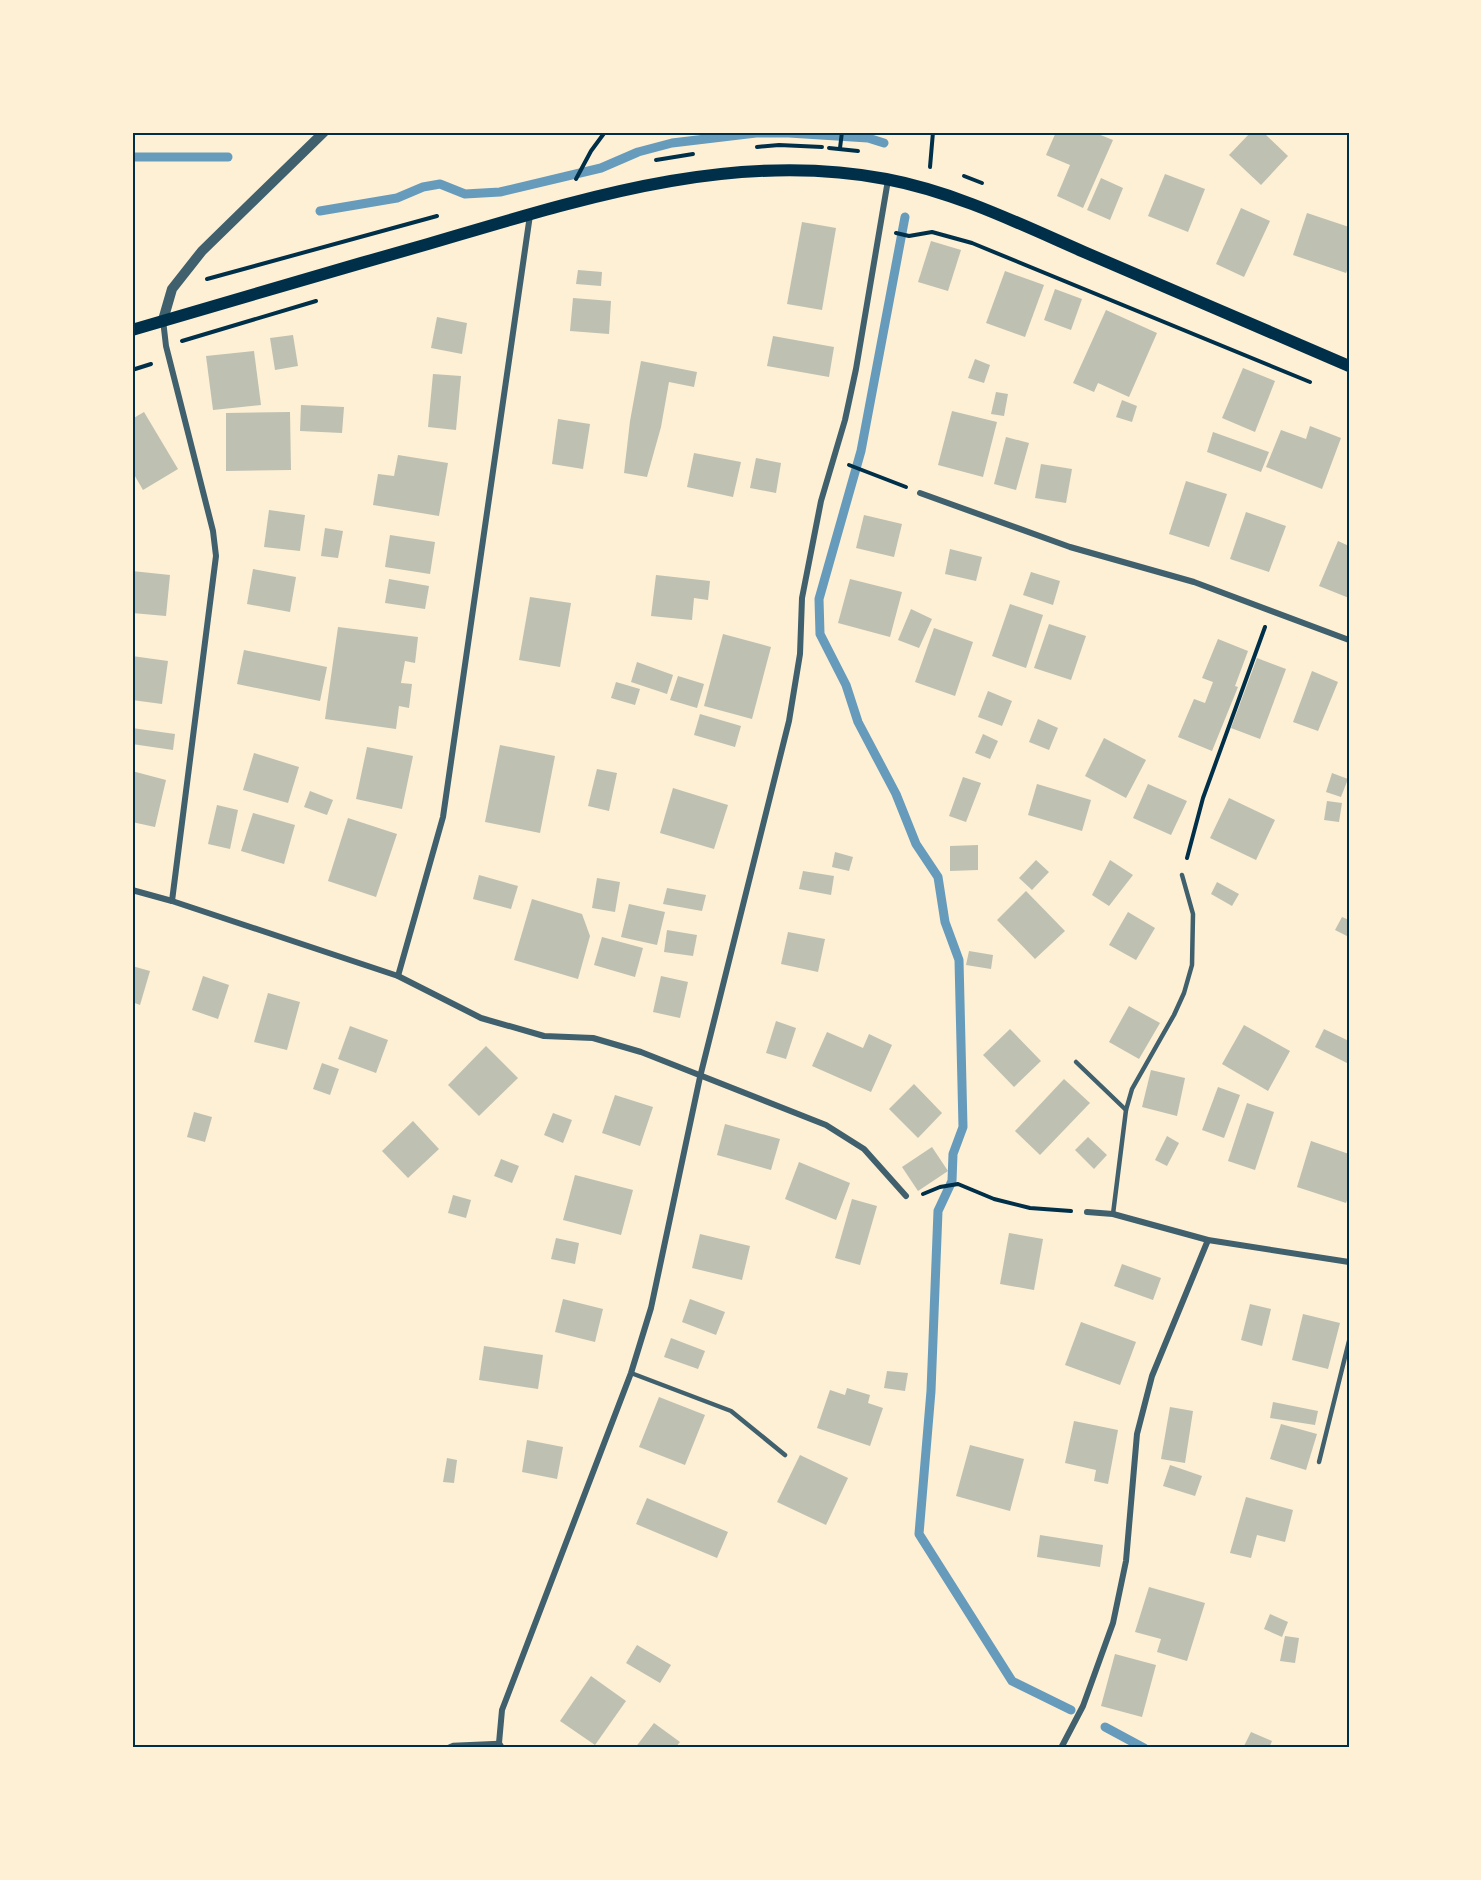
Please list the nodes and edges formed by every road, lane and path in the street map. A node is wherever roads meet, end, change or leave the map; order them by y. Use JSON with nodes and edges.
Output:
{"nodes":[{"id":1,"x":324,"y":132,"type":"edge"},
{"id":2,"x":605,"y":132,"type":"edge"},
{"id":3,"x":842,"y":132,"type":"edge"},
{"id":4,"x":933,"y":132,"type":"edge"},
{"id":5,"x":756,"y":147,"type":"dead end"},
{"id":6,"x":840,"y":148,"type":"junction"},
{"id":7,"x":862,"y":152,"type":"dead end"},
{"id":8,"x":696,"y":153,"type":"dead end"},
{"id":9,"x":651,"y":161,"type":"dead end"},
{"id":10,"x":919,"y":164,"type":"dead end"},
{"id":11,"x":930,"y":166,"type":"junction"},
{"id":12,"x":941,"y":169,"type":"dead end"},
{"id":13,"x":961,"y":175,"type":"dead end"},
{"id":14,"x":587,"y":176,"type":"dead end"},
{"id":15,"x":576,"y":178,"type":"junction"},
{"id":16,"x":888,"y":179,"type":"junction"},
{"id":17,"x":564,"y":181,"type":"dead end"},
{"id":18,"x":993,"y":187,"type":"dead end"},
{"id":19,"x":530,"y":214,"type":"junction"},
{"id":20,"x":437,"y":216,"type":"dead end"},
{"id":21,"x":896,"y":233,"type":"dead end"},
{"id":22,"x":172,"y":289,"type":"junction"},
{"id":23,"x":324,"y":299,"type":"dead end"},
{"id":24,"x":163,"y":320,"type":"junction"},
{"id":25,"x":132,"y":330,"type":"edge"},
{"id":26,"x":166,"y":346,"type":"junction"},
{"id":27,"x":1349,"y":366,"type":"edge"},
{"id":28,"x":132,"y":370,"type":"edge"},
{"id":29,"x":1310,"y":382,"type":"dead end"},
{"id":30,"x":842,"y":463,"type":"dead end"},
{"id":31,"x":920,"y":494,"type":"joint"},
{"id":32,"x":1271,"y":612,"type":"junction"},
{"id":33,"x":1349,"y":640,"type":"edge"},
{"id":34,"x":1182,"y":875,"type":"joint"},
{"id":35,"x":132,"y":890,"type":"edge"},
{"id":36,"x":172,"y":901,"type":"junction"},
{"id":37,"x":398,"y":976,"type":"junction"},
{"id":38,"x":1076,"y":1062,"type":"dead end"},
{"id":39,"x":700,"y":1077,"type":"junction"},
{"id":40,"x":1126,"y":1110,"type":"junction"},
{"id":41,"x":940,"y":1187,"type":"dead end"},
{"id":42,"x":906,"y":1196,"type":"dead end"},
{"id":43,"x":1087,"y":1212,"type":"joint"},
{"id":44,"x":1113,"y":1214,"type":"junction"},
{"id":45,"x":1208,"y":1240,"type":"junction"},
{"id":46,"x":1349,"y":1262,"type":"edge"},
{"id":47,"x":1349,"y":1341,"type":"edge"},
{"id":48,"x":631,"y":1373,"type":"junction"},
{"id":49,"x":784,"y":1455,"type":"dead end"},
{"id":50,"x":1319,"y":1462,"type":"dead end"},
{"id":51,"x":501,"y":1745,"type":"edge"},
{"id":52,"x":446,"y":1748,"type":"edge"},
{"id":53,"x":1061,"y":1748,"type":"edge"}],
"edges":[{"from":1,"to":22,"type":"street"},
{"from":2,"to":15,"type":"path"},
{"from":3,"to":6,"type":"path"},
{"from":4,"to":11,"type":"path"},
{"from":5,"to":6,"type":"path"},
{"from":6,"to":7,"type":"path"},
{"from":8,"to":9,"type":"path"},
{"from":10,"to":11,"type":"path"},
{"from":11,"to":12,"type":"path"},
{"from":13,"to":18,"type":"path"},
{"from":14,"to":15,"type":"path"},
{"from":15,"to":17,"type":"path"},
{"from":16,"to":19,"type":"main road"},
{"from":16,"to":27,"type":"main road"},
{"from":16,"to":39,"type":"street"},
{"from":19,"to":24,"type":"main road"},
{"from":19,"to":37,"type":"street"},
{"from":20,"to":22,"type":"path"},
{"from":21,"to":29,"type":"path"},
{"from":22,"to":24,"type":"street"},
{"from":23,"to":26,"type":"path"},
{"from":24,"to":25,"type":"main road"},
{"from":24,"to":26,"type":"street"},
{"from":26,"to":28,"type":"path"},
{"from":26,"to":36,"type":"street"},
{"from":30,"to":31,"type":"path"},
{"from":31,"to":32,"type":"street"},
{"from":32,"to":33,"type":"street"},
{"from":32,"to":34,"type":"path"},
{"from":34,"to":40,"type":"lane"},
{"from":35,"to":36,"type":"street"},
{"from":36,"to":37,"type":"street"},
{"from":37,"to":39,"type":"street"},
{"from":38,"to":40,"type":"lane"},
{"from":39,"to":42,"type":"street"},
{"from":39,"to":48,"type":"street"},
{"from":40,"to":44,"type":"lane"},
{"from":41,"to":43,"type":"path"},
{"from":43,"to":44,"type":"street"},
{"from":44,"to":45,"type":"street"},
{"from":45,"to":46,"type":"street"},
{"from":45,"to":53,"type":"street"},
{"from":47,"to":50,"type":"lane"},
{"from":48,"to":49,"type":"lane"},
{"from":48,"to":51,"type":"street"},
{"from":51,"to":52,"type":"lane"}]}
